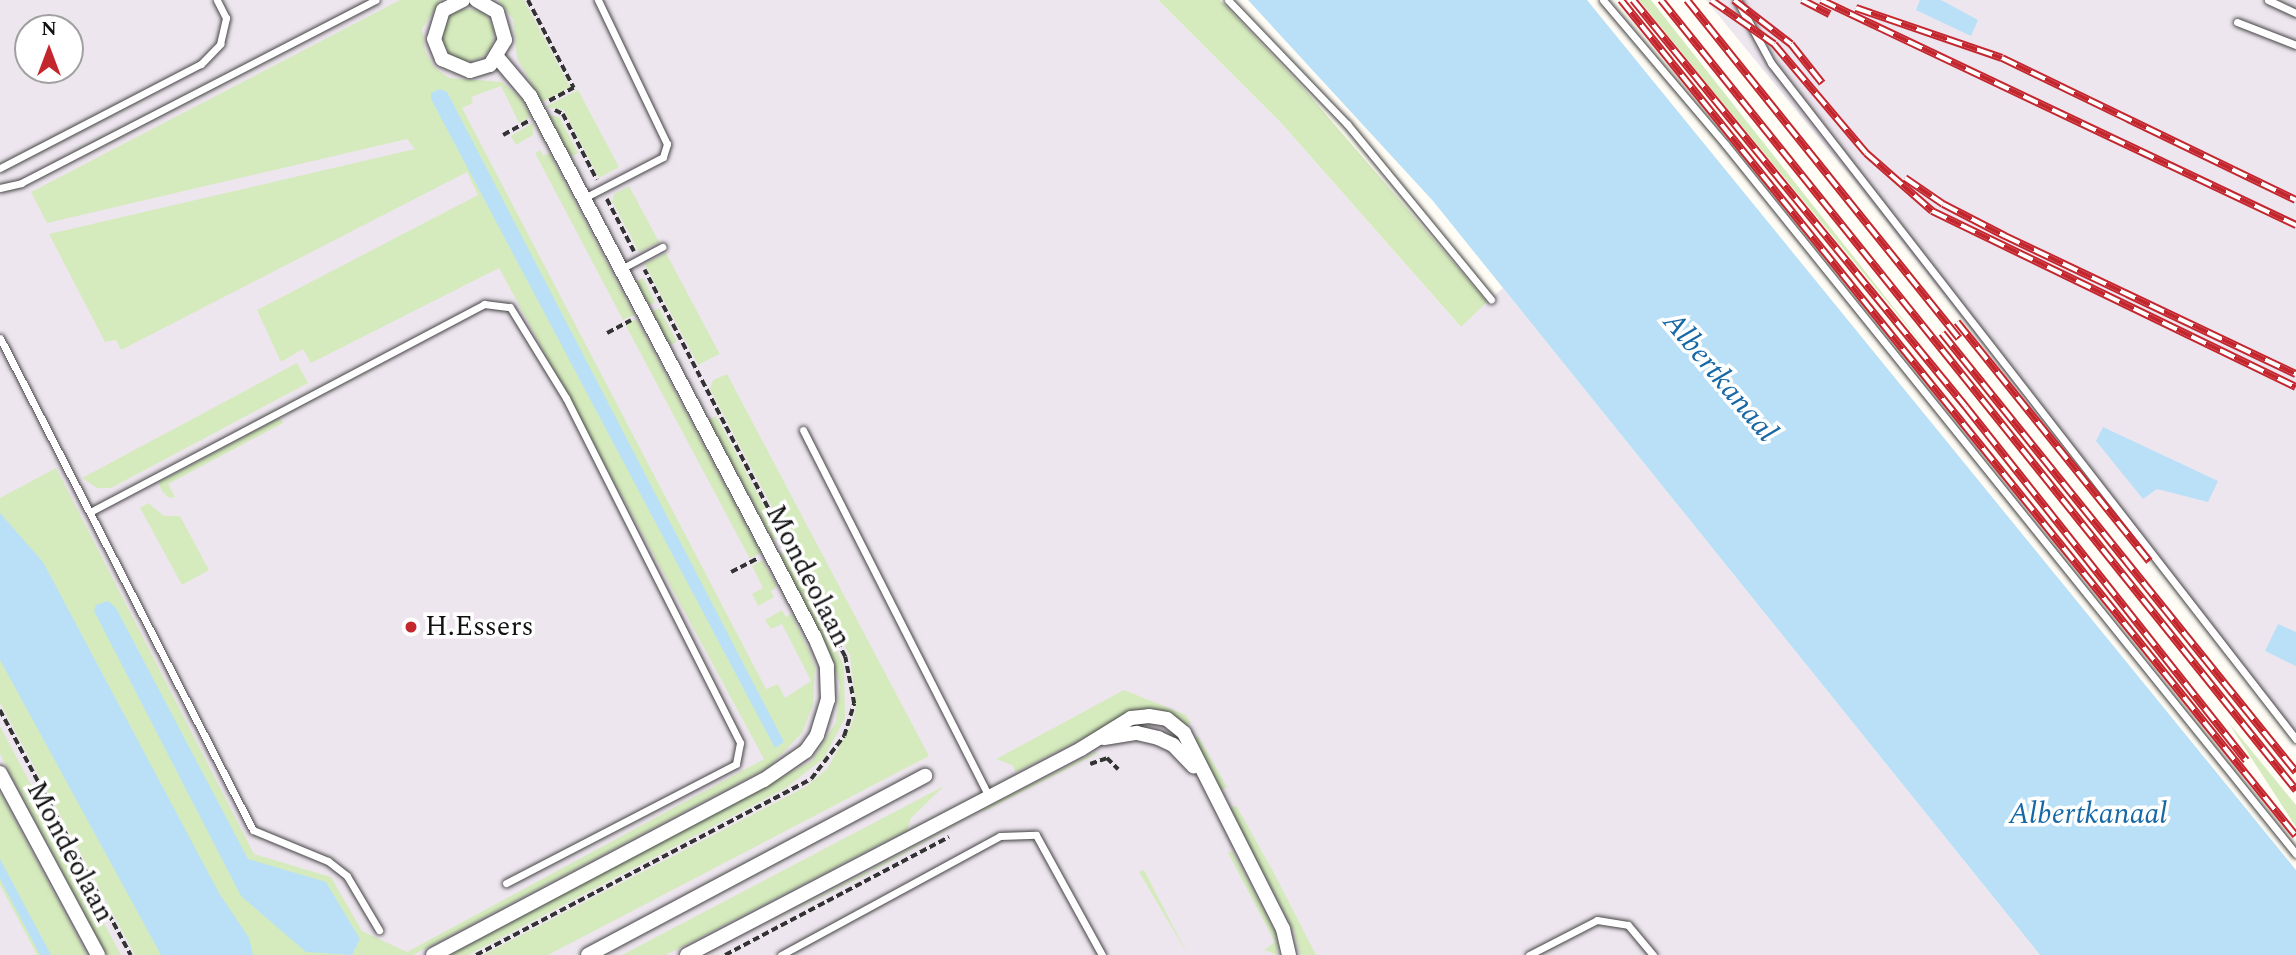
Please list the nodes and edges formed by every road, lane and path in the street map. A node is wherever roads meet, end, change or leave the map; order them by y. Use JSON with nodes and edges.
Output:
{"nodes":[{"id":1,"x":217,"y":0,"type":"edge"},
{"id":2,"x":376,"y":0,"type":"edge"},
{"id":3,"x":463,"y":0,"type":"edge"},
{"id":4,"x":476,"y":0,"type":"edge"},
{"id":5,"x":527,"y":0,"type":"edge"},
{"id":6,"x":598,"y":0,"type":"edge"},
{"id":7,"x":1228,"y":0,"type":"edge"},
{"id":8,"x":1603,"y":0,"type":"edge"},
{"id":9,"x":1737,"y":0,"type":"edge"},
{"id":10,"x":2268,"y":0,"type":"edge"},
{"id":11,"x":2296,"y":13,"type":"edge"},
{"id":12,"x":2237,"y":22,"type":"dead end"},
{"id":13,"x":2296,"y":46,"type":"edge"},
{"id":14,"x":498,"y":58,"type":"junction"},
{"id":15,"x":539,"y":113,"type":"junction"},
{"id":16,"x":503,"y":135,"type":"dead end"},
{"id":17,"x":0,"y":168,"type":"edge"},
{"id":18,"x":0,"y":188,"type":"edge"},
{"id":19,"x":602,"y":189,"type":"junction"},
{"id":20,"x":584,"y":198,"type":"junction"},
{"id":21,"x":662,"y":247,"type":"dead end"},
{"id":22,"x":639,"y":260,"type":"junction"},
{"id":23,"x":621,"y":269,"type":"junction"},
{"id":24,"x":1491,"y":299,"type":"dead end"},
{"id":25,"x":636,"y":317,"type":"dead end"},
{"id":26,"x":607,"y":333,"type":"dead end"},
{"id":27,"x":0,"y":338,"type":"edge"},
{"id":28,"x":803,"y":430,"type":"dead end"},
{"id":29,"x":90,"y":512,"type":"junction"},
{"id":30,"x":762,"y":557,"type":"dead end"},
{"id":31,"x":731,"y":572,"type":"dead end"},
{"id":32,"x":0,"y":710,"type":"edge"},
{"id":33,"x":2296,"y":739,"type":"edge"},
{"id":34,"x":1086,"y":765,"type":"dead end"},
{"id":35,"x":1118,"y":769,"type":"dead end"},
{"id":36,"x":0,"y":773,"type":"edge"},
{"id":37,"x":925,"y":776,"type":"dead end"},
{"id":38,"x":989,"y":797,"type":"junction"},
{"id":39,"x":954,"y":835,"type":"dead end"},
{"id":40,"x":2296,"y":854,"type":"edge"},
{"id":41,"x":506,"y":883,"type":"dead end"},
{"id":42,"x":379,"y":930,"type":"dead end"},
{"id":43,"x":98,"y":955,"type":"edge"},
{"id":44,"x":131,"y":955,"type":"edge"},
{"id":45,"x":433,"y":955,"type":"edge"},
{"id":46,"x":476,"y":955,"type":"edge"},
{"id":47,"x":588,"y":955,"type":"edge"},
{"id":48,"x":687,"y":955,"type":"edge"},
{"id":49,"x":725,"y":955,"type":"edge"},
{"id":50,"x":781,"y":955,"type":"edge"},
{"id":51,"x":1102,"y":955,"type":"edge"},
{"id":52,"x":1289,"y":955,"type":"edge"},
{"id":53,"x":1530,"y":955,"type":"edge"},
{"id":54,"x":1653,"y":955,"type":"edge"}],
"edges":[{"from":1,"to":17,"type":"lane"},
{"from":2,"to":18,"type":"lane"},
{"from":3,"to":14,"type":"street"},
{"from":4,"to":14,"type":"street"},
{"from":5,"to":15,"type":"path"},
{"from":6,"to":19,"type":"lane"},
{"from":7,"to":24,"type":"lane"},
{"from":8,"to":40,"type":"lane"},
{"from":9,"to":33,"type":"lane"},
{"from":10,"to":11,"type":"lane"},
{"from":12,"to":13,"type":"lane"},
{"from":14,"to":15,"type":"street","name":"Mondeolaan"},
{"from":15,"to":16,"type":"path"},
{"from":15,"to":19,"type":"path"},
{"from":15,"to":20,"type":"street","name":"Mondeolaan"},
{"from":19,"to":20,"type":"lane"},
{"from":19,"to":22,"type":"path"},
{"from":20,"to":23,"type":"street","name":"Mondeolaan"},
{"from":21,"to":22,"type":"lane"},
{"from":22,"to":23,"type":"lane"},
{"from":22,"to":46,"type":"path"},
{"from":23,"to":45,"type":"street","name":"Mondeolaan"},
{"from":25,"to":26,"type":"path"},
{"from":27,"to":29,"type":"lane"},
{"from":28,"to":38,"type":"lane"},
{"from":29,"to":41,"type":"lane"},
{"from":29,"to":42,"type":"lane"},
{"from":30,"to":31,"type":"path"},
{"from":32,"to":44,"type":"path"},
{"from":34,"to":35,"type":"path"},
{"from":36,"to":43,"type":"street","name":"Mondeolaan"},
{"from":37,"to":47,"type":"street"},
{"from":38,"to":48,"type":"street"},
{"from":38,"to":52,"type":"street"},
{"from":39,"to":49,"type":"path"},
{"from":50,"to":51,"type":"lane"},
{"from":53,"to":54,"type":"lane"}]}
